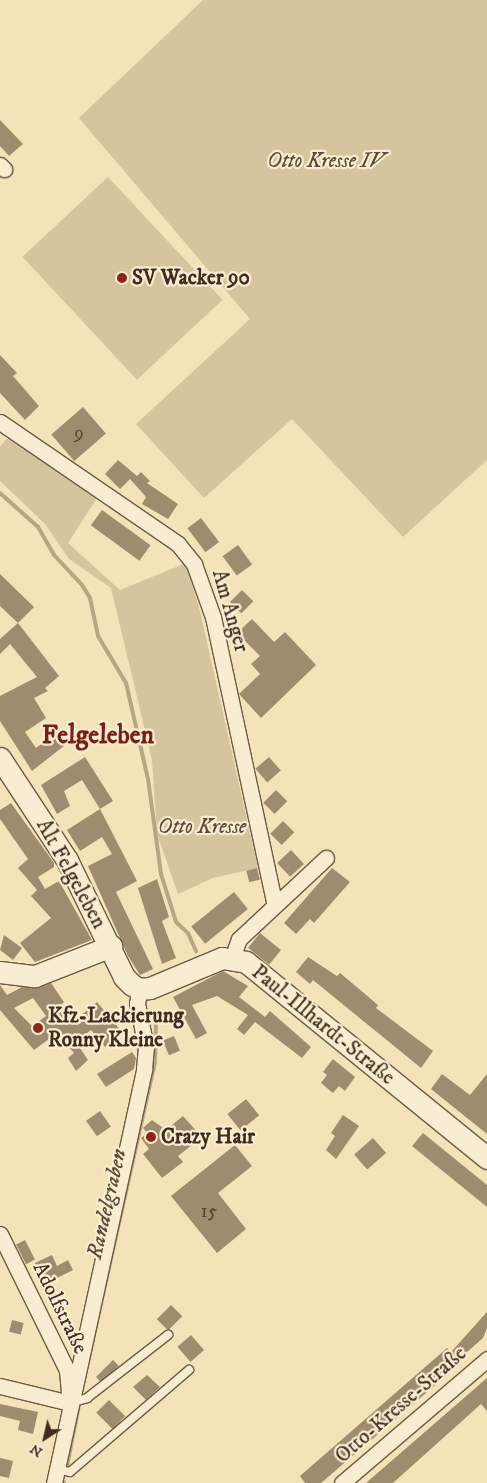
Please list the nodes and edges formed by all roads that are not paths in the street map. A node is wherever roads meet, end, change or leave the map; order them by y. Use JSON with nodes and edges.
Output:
{"nodes":[{"id":1,"x":0,"y":422,"type":"edge"},
{"id":2,"x":0,"y":758,"type":"edge"},
{"id":3,"x":326,"y":858,"type":"dead end"},
{"id":4,"x":275,"y":905,"type":"junction"},
{"id":5,"x":110,"y":946,"type":"junction"},
{"id":6,"x":232,"y":958,"type":"junction"},
{"id":7,"x":0,"y":972,"type":"edge"},
{"id":8,"x":140,"y":989,"type":"junction"},
{"id":9,"x":487,"y":1158,"type":"edge"},
{"id":10,"x":0,"y":1234,"type":"edge"},
{"id":11,"x":168,"y":1335,"type":"dead end"},
{"id":12,"x":487,"y":1359,"type":"edge"},
{"id":13,"x":189,"y":1370,"type":"dead end"},
{"id":14,"x":0,"y":1386,"type":"edge"},
{"id":15,"x":70,"y":1403,"type":"junction"},
{"id":16,"x":54,"y":1476,"type":"edge"},
{"id":17,"x":342,"y":1483,"type":"edge"}],
"edges":[{"from":1,"to":4,"type":"street","name":"Am Anger"},
{"from":2,"to":5,"type":"street","name":"Alt Felgeleben"},
{"from":3,"to":4,"type":"street"},
{"from":4,"to":6,"type":"street"},
{"from":5,"to":7,"type":"street"},
{"from":5,"to":8,"type":"street","name":"Alt Felgeleben"},
{"from":6,"to":8,"type":"street","name":"Paul-Illhardt-Straße"},
{"from":6,"to":9,"type":"street","name":"Paul-Illhardt-Straße"},
{"from":8,"to":15,"type":"street"},
{"from":10,"to":15,"type":"street","name":"Adolfstraße"},
{"from":11,"to":15,"type":"lane"},
{"from":12,"to":17,"type":"street","name":"Otto-Kresse-Straße"},
{"from":13,"to":16,"type":"lane"},
{"from":14,"to":15,"type":"street"},
{"from":15,"to":16,"type":"street"}]}
